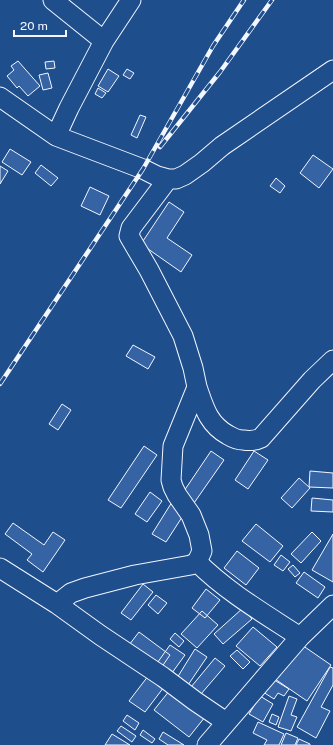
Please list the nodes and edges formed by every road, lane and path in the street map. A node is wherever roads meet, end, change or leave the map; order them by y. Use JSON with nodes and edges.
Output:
{"nodes":[{"id":1,"x":53,"y":0,"type":"edge"},
{"id":2,"x":131,"y":0,"type":"edge"},
{"id":3,"x":104,"y":41,"type":"junction"},
{"id":4,"x":333,"y":70,"type":"edge"},
{"id":5,"x":0,"y":97,"type":"edge"},
{"id":6,"x":56,"y":136,"type":"junction"},
{"id":7,"x":168,"y":180,"type":"junction"},
{"id":8,"x":333,"y":360,"type":"edge"},
{"id":9,"x":197,"y":387,"type":"junction"},
{"id":10,"x":197,"y":562,"type":"junction"},
{"id":11,"x":0,"y":568,"type":"edge"},
{"id":12,"x":57,"y":604,"type":"junction"},
{"id":13,"x":333,"y":605,"type":"edge"},
{"id":14,"x":300,"y":637,"type":"junction"},
{"id":15,"x":226,"y":722,"type":"junction"},
{"id":16,"x":207,"y":745,"type":"edge"}],
"edges":[{"from":1,"to":3,"type":"street"},
{"from":2,"to":3,"type":"street"},
{"from":3,"to":6,"type":"street"},
{"from":4,"to":7,"type":"street"},
{"from":5,"to":6,"type":"street"},
{"from":6,"to":7,"type":"street"},
{"from":7,"to":9,"type":"street"},
{"from":8,"to":9,"type":"street"},
{"from":9,"to":10,"type":"street"},
{"from":10,"to":12,"type":"street"},
{"from":10,"to":14,"type":"street"},
{"from":11,"to":12,"type":"street"},
{"from":12,"to":15,"type":"street"},
{"from":13,"to":14,"type":"street"},
{"from":14,"to":15,"type":"street"},
{"from":15,"to":16,"type":"street"}]}
